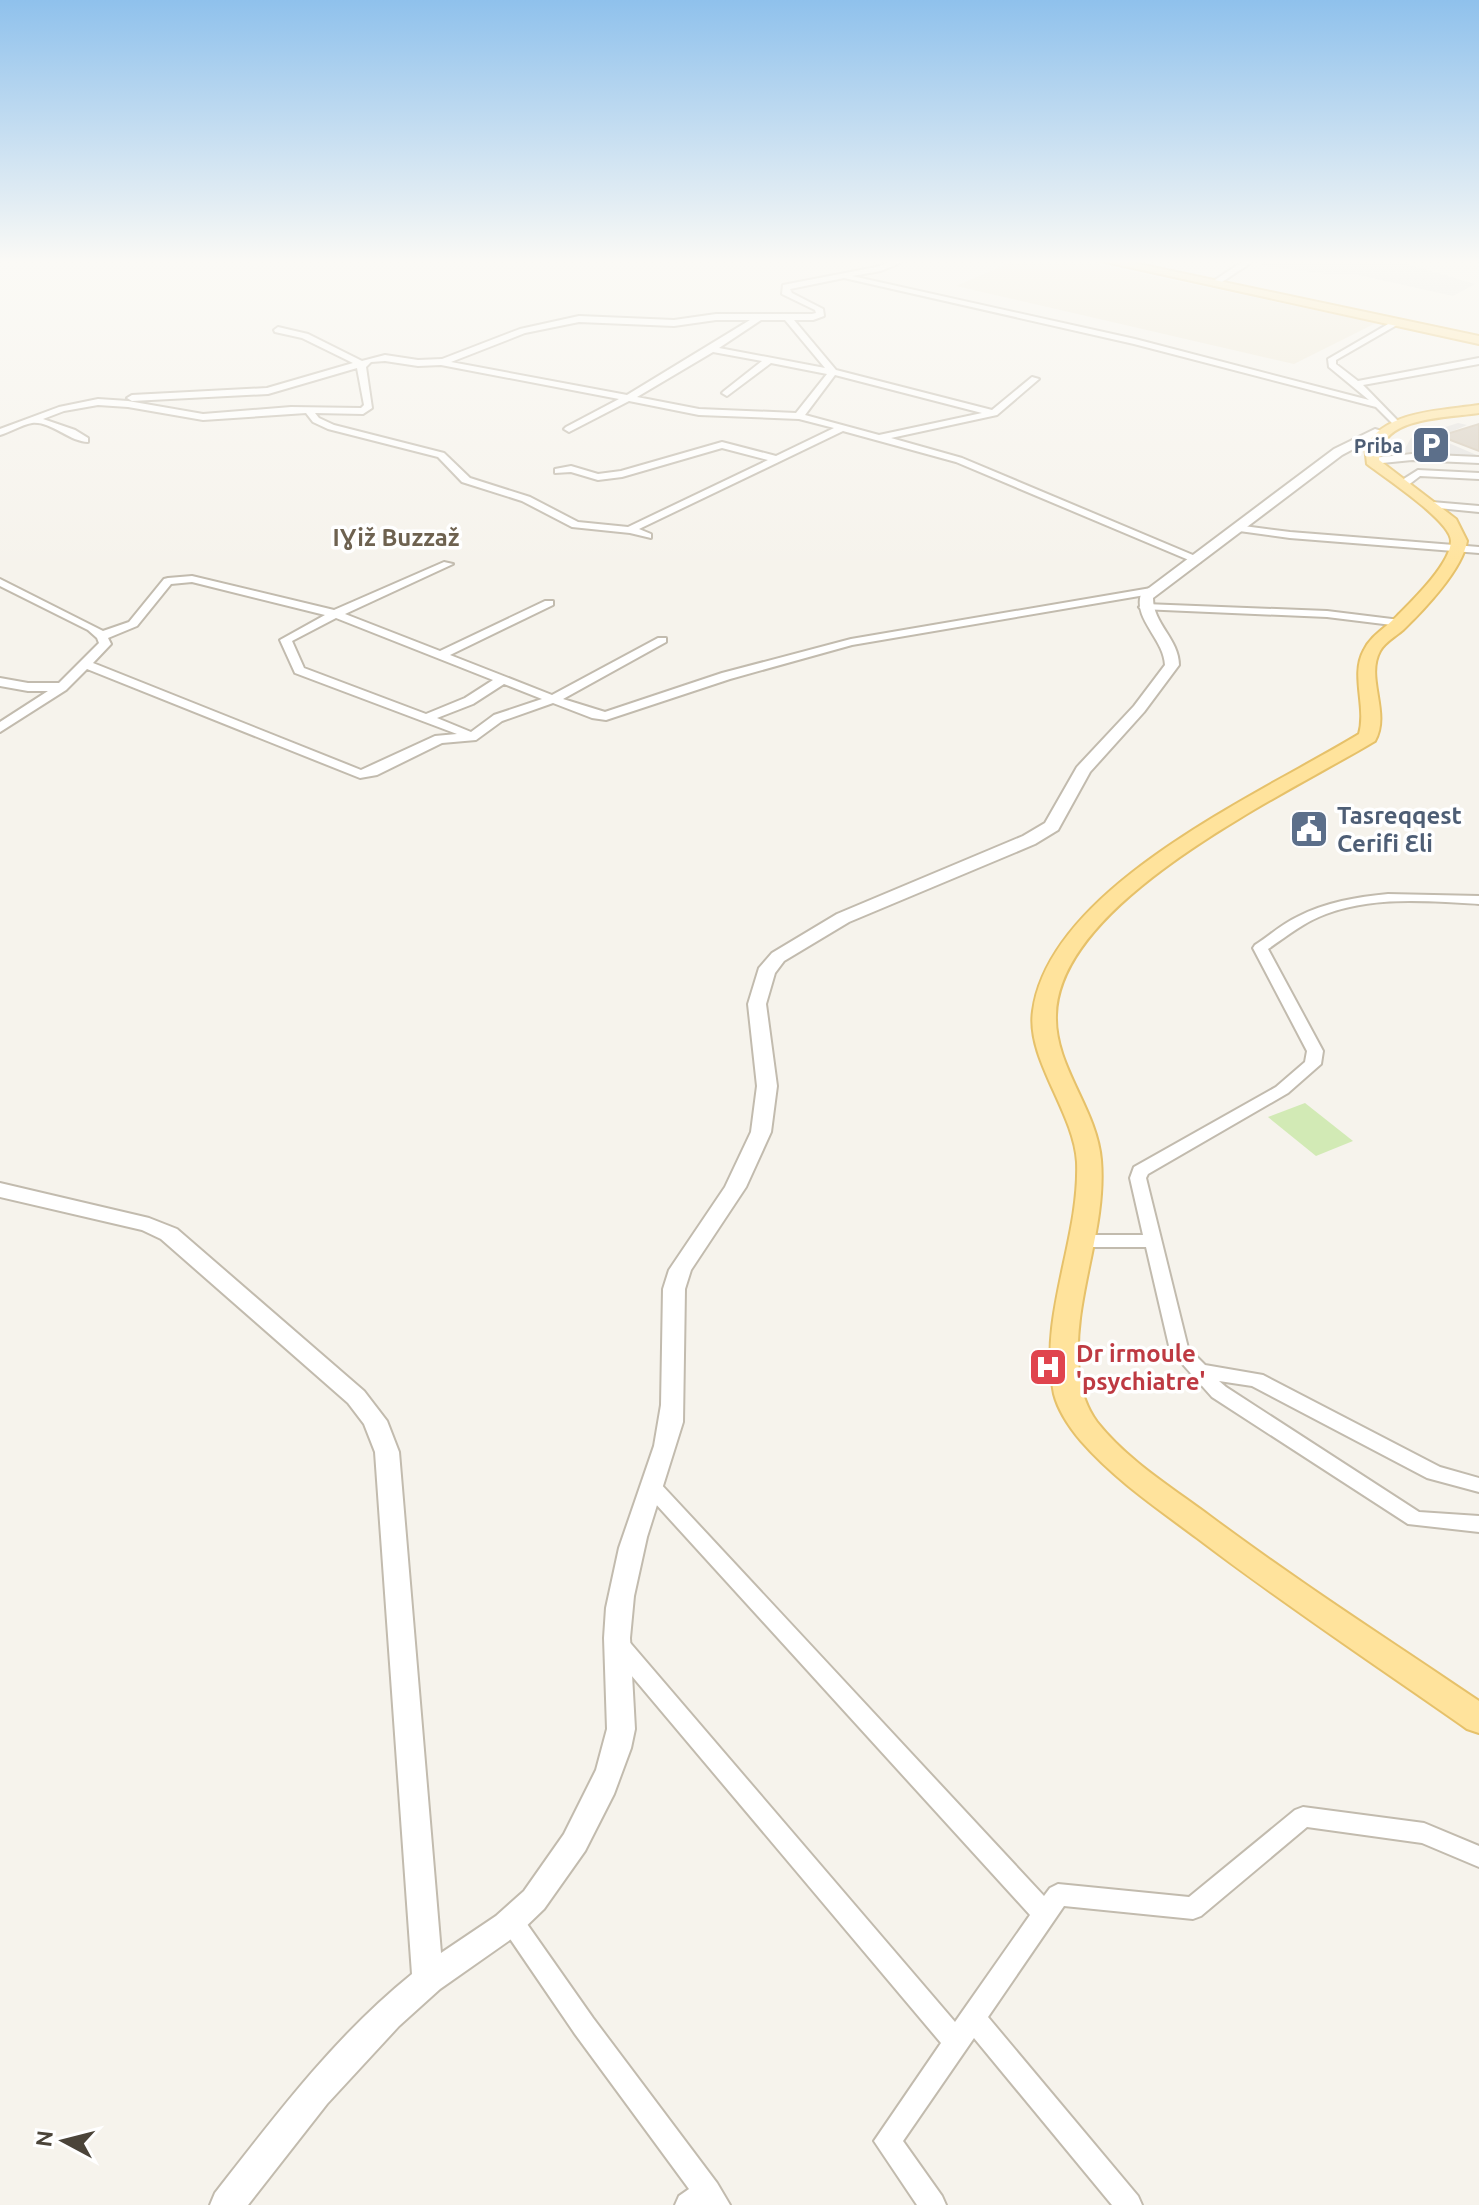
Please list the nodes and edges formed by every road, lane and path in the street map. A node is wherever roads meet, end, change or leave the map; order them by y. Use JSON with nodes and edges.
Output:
{"nodes":[{"id":1,"x":365,"y":363,"type":"edge"},
{"id":2,"x":447,"y":363,"type":"edge"},
{"id":3,"x":690,"y":363,"type":"edge"},
{"id":4,"x":765,"y":363,"type":"edge"},
{"id":5,"x":784,"y":363,"type":"edge"},
{"id":6,"x":825,"y":363,"type":"edge"},
{"id":7,"x":1216,"y":363,"type":"edge"},
{"id":8,"x":1333,"y":363,"type":"edge"},
{"id":9,"x":1469,"y":363,"type":"edge"},
{"id":10,"x":361,"y":364,"type":"junction"},
{"id":11,"x":833,"y":372,"type":"junction"},
{"id":12,"x":1479,"y":372,"type":"edge"},
{"id":13,"x":1035,"y":379,"type":"dead end"},
{"id":14,"x":1356,"y":384,"type":"junction"},
{"id":15,"x":727,"y":393,"type":"dead end"},
{"id":16,"x":1368,"y":393,"type":"junction"},
{"id":17,"x":628,"y":400,"type":"junction"},
{"id":18,"x":98,"y":402,"type":"junction"},
{"id":19,"x":1379,"y":405,"type":"junction"},
{"id":20,"x":1479,"y":409,"type":"edge"},
{"id":21,"x":308,"y":410,"type":"junction"},
{"id":22,"x":994,"y":413,"type":"junction"},
{"id":23,"x":799,"y":416,"type":"junction"},
{"id":24,"x":32,"y":419,"type":"junction"},
{"id":25,"x":842,"y":428,"type":"junction"},
{"id":26,"x":1387,"y":428,"type":"junction"},
{"id":27,"x":569,"y":429,"type":"dead end"},
{"id":28,"x":0,"y":432,"type":"edge"},
{"id":29,"x":877,"y":439,"type":"junction"},
{"id":30,"x":85,"y":440,"type":"dead end"},
{"id":31,"x":776,"y":459,"type":"junction"},
{"id":32,"x":1479,"y":460,"type":"edge"},
{"id":33,"x":1372,"y":461,"type":"junction"},
{"id":34,"x":558,"y":471,"type":"dead end"},
{"id":35,"x":1479,"y":476,"type":"edge"},
{"id":36,"x":1403,"y":484,"type":"junction"},
{"id":37,"x":1432,"y":505,"type":"junction"},
{"id":38,"x":1479,"y":509,"type":"edge"},
{"id":39,"x":1236,"y":528,"type":"junction"},
{"id":40,"x":628,"y":530,"type":"junction"},
{"id":41,"x":647,"y":536,"type":"dead end"},
{"id":42,"x":1469,"y":549,"type":"edge"},
{"id":43,"x":1196,"y":560,"type":"junction"},
{"id":44,"x":448,"y":564,"type":"dead end"},
{"id":45,"x":0,"y":582,"type":"edge"},
{"id":46,"x":1148,"y":599,"type":"junction"},
{"id":47,"x":549,"y":603,"type":"dead end"},
{"id":48,"x":335,"y":614,"type":"junction"},
{"id":49,"x":1400,"y":623,"type":"junction"},
{"id":50,"x":102,"y":636,"type":"junction"},
{"id":51,"x":662,"y":640,"type":"dead end"},
{"id":52,"x":442,"y":654,"type":"junction"},
{"id":53,"x":86,"y":664,"type":"junction"},
{"id":54,"x":503,"y":679,"type":"junction"},
{"id":55,"x":0,"y":682,"type":"edge"},
{"id":56,"x":62,"y":687,"type":"junction"},
{"id":57,"x":553,"y":699,"type":"junction"},
{"id":58,"x":426,"y":718,"type":"junction"},
{"id":59,"x":0,"y":728,"type":"edge"},
{"id":60,"x":472,"y":737,"type":"junction"},
{"id":61,"x":1479,"y":900,"type":"edge"},
{"id":62,"x":0,"y":1190,"type":"edge"},
{"id":63,"x":1084,"y":1241,"type":"junction"},
{"id":64,"x":1153,"y":1241,"type":"junction"},
{"id":65,"x":1199,"y":1371,"type":"junction"},
{"id":66,"x":1479,"y":1485,"type":"edge"},
{"id":67,"x":651,"y":1486,"type":"junction"},
{"id":68,"x":1479,"y":1524,"type":"edge"},
{"id":69,"x":618,"y":1644,"type":"junction"},
{"id":70,"x":1479,"y":1719,"type":"edge"},
{"id":71,"x":1479,"y":1857,"type":"edge"},
{"id":72,"x":1045,"y":1914,"type":"junction"},
{"id":73,"x":512,"y":1922,"type":"junction"},
{"id":74,"x":428,"y":1979,"type":"junction"},
{"id":75,"x":973,"y":2018,"type":"junction"},
{"id":76,"x":956,"y":2042,"type":"junction"},
{"id":77,"x":704,"y":2201,"type":"edge"},
{"id":78,"x":227,"y":2205,"type":"edge"},
{"id":79,"x":933,"y":2205,"type":"edge"},
{"id":80,"x":1129,"y":2205,"type":"edge"}],
"edges":[{"from":1,"to":10,"type":"street"},
{"from":2,"to":17,"type":"street"},
{"from":3,"to":17,"type":"street"},
{"from":4,"to":15,"type":"street"},
{"from":5,"to":11,"type":"street"},
{"from":6,"to":11,"type":"street"},
{"from":7,"to":19,"type":"street"},
{"from":8,"to":14,"type":"street"},
{"from":9,"to":14,"type":"street"},
{"from":10,"to":18,"type":"street"},
{"from":10,"to":21,"type":"street"},
{"from":11,"to":22,"type":"street"},
{"from":11,"to":23,"type":"street"},
{"from":12,"to":16,"type":"street"},
{"from":13,"to":22,"type":"street"},
{"from":14,"to":16,"type":"street"},
{"from":16,"to":19,"type":"street"},
{"from":17,"to":23,"type":"street"},
{"from":17,"to":27,"type":"street"},
{"from":18,"to":21,"type":"street"},
{"from":18,"to":24,"type":"street"},
{"from":19,"to":26,"type":"street"},
{"from":20,"to":26,"type":"main road"},
{"from":21,"to":40,"type":"street"},
{"from":22,"to":29,"type":"street"},
{"from":23,"to":25,"type":"street"},
{"from":24,"to":28,"type":"street"},
{"from":24,"to":30,"type":"street"},
{"from":25,"to":29,"type":"street"},
{"from":25,"to":31,"type":"street"},
{"from":26,"to":33,"type":"main road"},
{"from":26,"to":39,"type":"street"},
{"from":29,"to":43,"type":"street"},
{"from":31,"to":34,"type":"street"},
{"from":31,"to":40,"type":"street"},
{"from":32,"to":33,"type":"street"},
{"from":33,"to":36,"type":"main road"},
{"from":35,"to":36,"type":"street"},
{"from":36,"to":37,"type":"main road"},
{"from":37,"to":38,"type":"street"},
{"from":37,"to":42,"type":"main road"},
{"from":39,"to":42,"type":"street"},
{"from":39,"to":43,"type":"street"},
{"from":40,"to":41,"type":"street"},
{"from":42,"to":49,"type":"main road"},
{"from":43,"to":46,"type":"street"},
{"from":44,"to":48,"type":"street"},
{"from":45,"to":50,"type":"street"},
{"from":46,"to":49,"type":"street"},
{"from":46,"to":57,"type":"street"},
{"from":46,"to":67,"type":"street"},
{"from":47,"to":52,"type":"street"},
{"from":48,"to":50,"type":"street"},
{"from":48,"to":52,"type":"street"},
{"from":48,"to":58,"type":"street"},
{"from":49,"to":63,"type":"main road"},
{"from":50,"to":53,"type":"street"},
{"from":51,"to":57,"type":"street"},
{"from":52,"to":54,"type":"street"},
{"from":53,"to":56,"type":"street"},
{"from":53,"to":60,"type":"street"},
{"from":54,"to":57,"type":"street"},
{"from":54,"to":58,"type":"street"},
{"from":55,"to":56,"type":"street"},
{"from":56,"to":59,"type":"street"},
{"from":57,"to":60,"type":"street"},
{"from":58,"to":60,"type":"street"},
{"from":61,"to":64,"type":"street"},
{"from":62,"to":74,"type":"street"},
{"from":63,"to":64,"type":"street"},
{"from":63,"to":70,"type":"main road"},
{"from":64,"to":65,"type":"street"},
{"from":65,"to":66,"type":"street"},
{"from":65,"to":68,"type":"street"},
{"from":67,"to":69,"type":"street"},
{"from":67,"to":72,"type":"street"},
{"from":69,"to":73,"type":"street"},
{"from":69,"to":76,"type":"street"},
{"from":71,"to":72,"type":"street"},
{"from":72,"to":75,"type":"street"},
{"from":73,"to":74,"type":"street"},
{"from":73,"to":77,"type":"street"},
{"from":74,"to":78,"type":"street"},
{"from":75,"to":76,"type":"street"},
{"from":75,"to":80,"type":"street"},
{"from":76,"to":79,"type":"street"}]}
